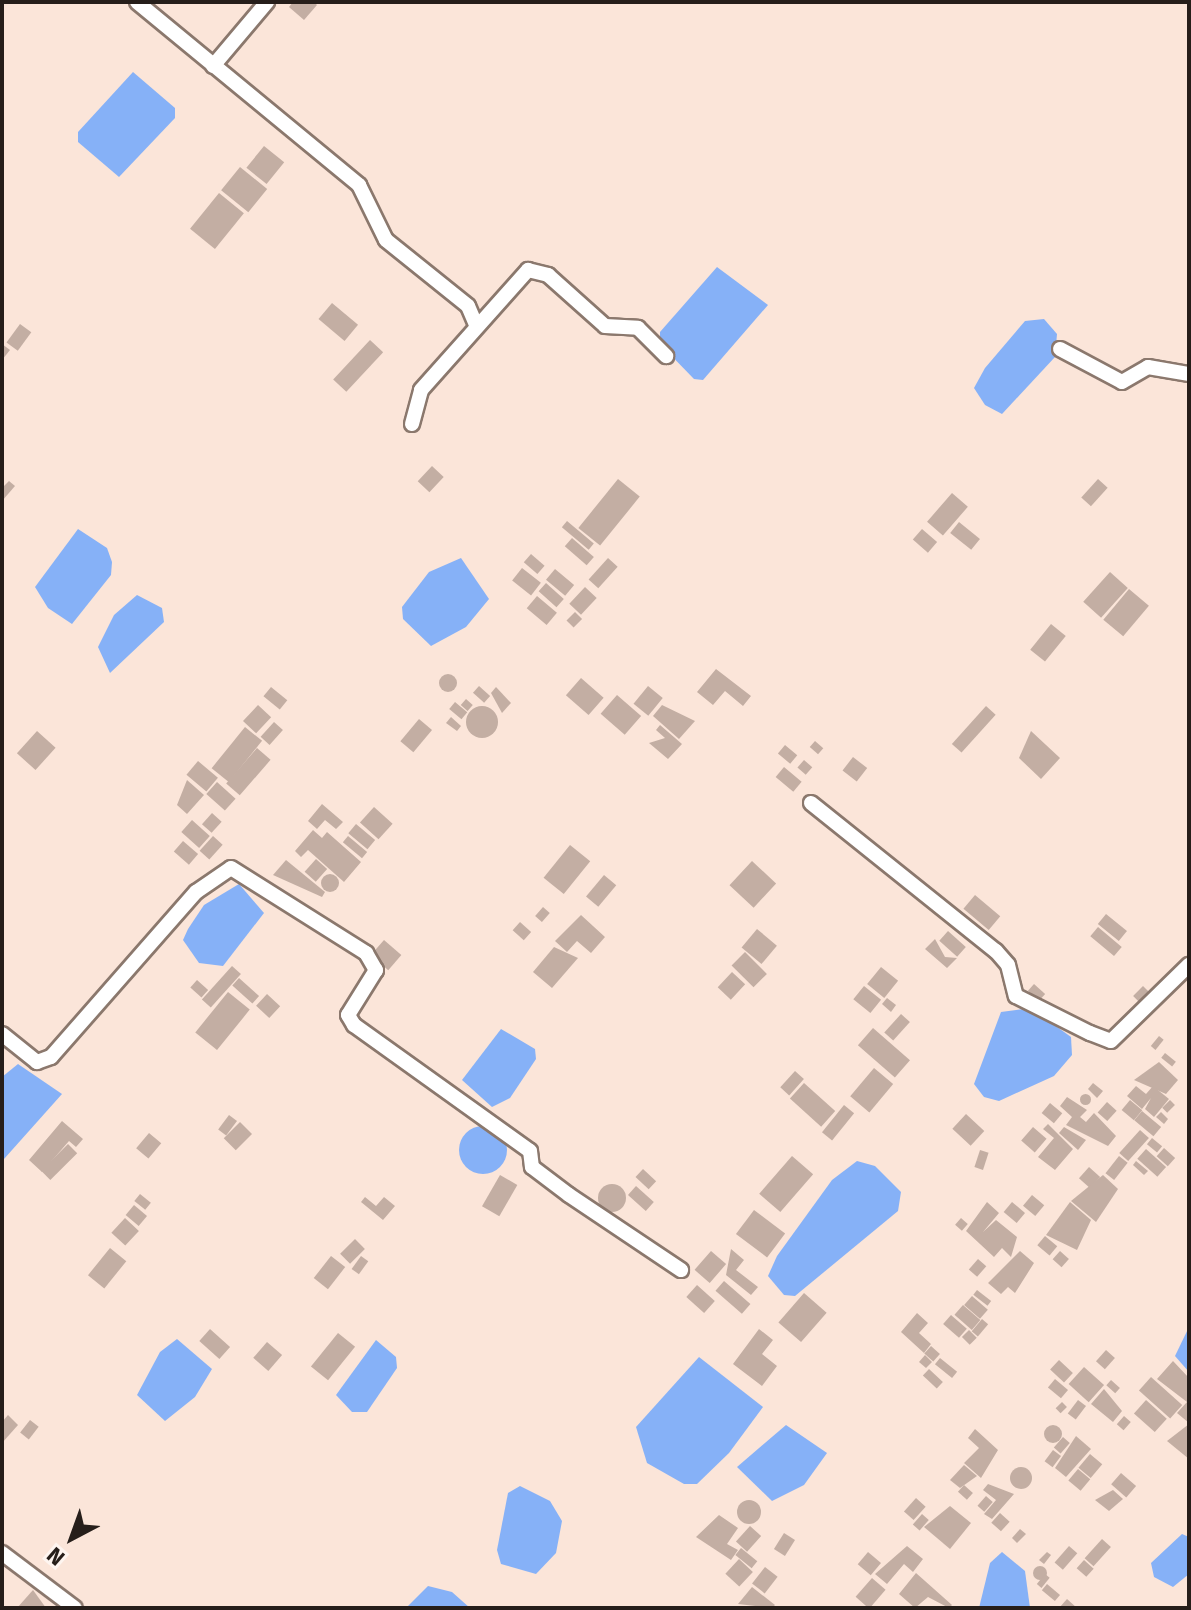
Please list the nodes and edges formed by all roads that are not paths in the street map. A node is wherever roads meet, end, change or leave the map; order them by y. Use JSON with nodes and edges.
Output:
{"nodes":[{"id":1,"x":137,"y":2,"type":"edge"},
{"id":2,"x":267,"y":2,"type":"edge"},
{"id":3,"x":213,"y":66,"type":"junction"},
{"id":4,"x":476,"y":325,"type":"junction"},
{"id":5,"x":1060,"y":349,"type":"dead end"},
{"id":6,"x":666,"y":356,"type":"dead end"},
{"id":7,"x":1189,"y":374,"type":"edge"},
{"id":8,"x":412,"y":424,"type":"dead end"},
{"id":9,"x":811,"y":803,"type":"dead end"},
{"id":10,"x":1189,"y":965,"type":"edge"},
{"id":11,"x":2,"y":1034,"type":"edge"},
{"id":12,"x":681,"y":1270,"type":"dead end"},
{"id":13,"x":2,"y":1553,"type":"edge"},
{"id":14,"x":75,"y":1608,"type":"edge"}],
"edges":[{"from":1,"to":3,"type":"street"},
{"from":2,"to":3,"type":"street"},
{"from":3,"to":4,"type":"street"},
{"from":4,"to":6,"type":"street"},
{"from":4,"to":8,"type":"street"},
{"from":5,"to":7,"type":"street"},
{"from":9,"to":10,"type":"street"},
{"from":11,"to":12,"type":"street"},
{"from":13,"to":14,"type":"street"}]}
